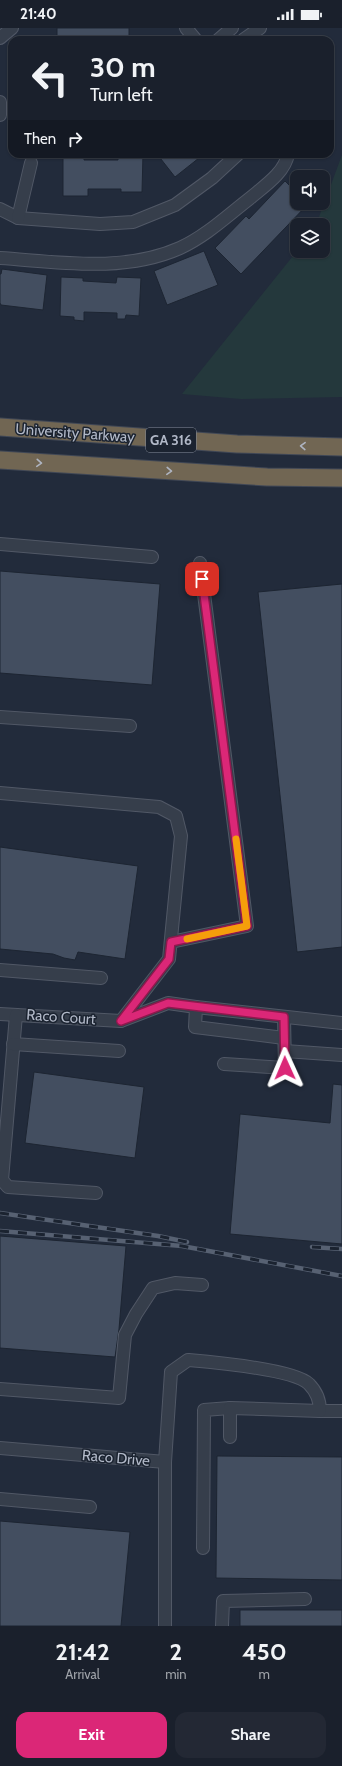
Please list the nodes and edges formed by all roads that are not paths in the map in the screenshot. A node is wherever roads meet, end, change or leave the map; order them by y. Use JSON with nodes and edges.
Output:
{"nodes":[{"id":1,"x":12,"y":28,"type":"edge"},
{"id":2,"x":186,"y":28,"type":"edge"},
{"id":3,"x":232,"y":28,"type":"edge"},
{"id":4,"x":260,"y":28,"type":"edge"},
{"id":5,"x":193,"y":36,"type":"edge"},
{"id":6,"x":223,"y":36,"type":"edge"},
{"id":7,"x":249,"y":36,"type":"edge"},
{"id":8,"x":0,"y":38,"type":"edge"},
{"id":9,"x":0,"y":102,"type":"edge"},
{"id":10,"x":0,"y":115,"type":"edge"},
{"id":11,"x":234,"y":158,"type":"edge"},
{"id":12,"x":287,"y":158,"type":"edge"},
{"id":13,"x":32,"y":163,"type":"dead end"},
{"id":14,"x":0,"y":209,"type":"edge"},
{"id":15,"x":18,"y":218,"type":"junction"},
{"id":16,"x":0,"y":258,"type":"edge"},
{"id":17,"x":0,"y":427,"type":"edge"},
{"id":18,"x":342,"y":447,"type":"edge"},
{"id":19,"x":0,"y":460,"type":"edge"},
{"id":20,"x":342,"y":478,"type":"edge"},
{"id":21,"x":0,"y":544,"type":"edge"},
{"id":22,"x":152,"y":557,"type":"dead end"},
{"id":23,"x":200,"y":563,"type":"dead end"},
{"id":24,"x":0,"y":717,"type":"edge"},
{"id":25,"x":130,"y":726,"type":"dead end"},
{"id":26,"x":0,"y":794,"type":"edge"},
{"id":27,"x":171,"y":942,"type":"junction"},
{"id":28,"x":0,"y":970,"type":"edge"},
{"id":29,"x":101,"y":978,"type":"dead end"},
{"id":30,"x":196,"y":1007,"type":"junction"},
{"id":31,"x":0,"y":1014,"type":"edge"},
{"id":32,"x":16,"y":1014,"type":"junction"},
{"id":33,"x":284,"y":1017,"type":"junction"},
{"id":34,"x":121,"y":1021,"type":"junction"},
{"id":35,"x":342,"y":1023,"type":"edge"},
{"id":36,"x":284,"y":1038,"type":"junction"},
{"id":37,"x":13,"y":1044,"type":"junction"},
{"id":38,"x":119,"y":1051,"type":"dead end"},
{"id":39,"x":285,"y":1051,"type":"junction"},
{"id":40,"x":342,"y":1055,"type":"edge"},
{"id":41,"x":224,"y":1064,"type":"dead end"},
{"id":42,"x":96,"y":1193,"type":"dead end"},
{"id":43,"x":202,"y":1285,"type":"dead end"},
{"id":44,"x":0,"y":1389,"type":"edge"},
{"id":45,"x":230,"y":1408,"type":"junction"},
{"id":46,"x":320,"y":1411,"type":"junction"},
{"id":47,"x":342,"y":1411,"type":"edge"},
{"id":48,"x":230,"y":1438,"type":"dead end"},
{"id":49,"x":0,"y":1448,"type":"edge"},
{"id":50,"x":165,"y":1462,"type":"junction"},
{"id":51,"x":0,"y":1500,"type":"edge"},
{"id":52,"x":90,"y":1507,"type":"dead end"},
{"id":53,"x":202,"y":1548,"type":"dead end"},
{"id":54,"x":305,"y":1599,"type":"dead end"},
{"id":55,"x":165,"y":1626,"type":"edge"},
{"id":56,"x":222,"y":1626,"type":"edge"}],
"edges":[{"from":1,"to":8,"type":"street"},
{"from":2,"to":5,"type":"street"},
{"from":3,"to":6,"type":"street"},
{"from":4,"to":7,"type":"street"},
{"from":9,"to":10,"type":"street"},
{"from":11,"to":15,"type":"street"},
{"from":12,"to":16,"type":"street"},
{"from":13,"to":15,"type":"street"},
{"from":14,"to":15,"type":"street"},
{"from":18,"to":17,"type":"highway","name":"University Parkway","number":"GA 316","one_way":true},
{"from":19,"to":20,"type":"highway","number":"GA 316","one_way":true},
{"from":21,"to":22,"type":"street"},
{"from":23,"to":27,"type":"street"},
{"from":24,"to":25,"type":"street"},
{"from":26,"to":27,"type":"street"},
{"from":27,"to":34,"type":"street"},
{"from":28,"to":29,"type":"street"},
{"from":30,"to":33,"type":"street"},
{"from":30,"to":34,"type":"street"},
{"from":30,"to":36,"type":"street"},
{"from":31,"to":32,"type":"street","name":"Raco Court"},
{"from":32,"to":34,"type":"street","name":"Raco Court"},
{"from":32,"to":37,"type":"street"},
{"from":33,"to":35,"type":"street"},
{"from":33,"to":36,"type":"street"},
{"from":36,"to":39,"type":"street"},
{"from":37,"to":38,"type":"street"},
{"from":37,"to":42,"type":"street"},
{"from":39,"to":40,"type":"street"},
{"from":39,"to":41,"type":"street"},
{"from":43,"to":44,"type":"street"},
{"from":45,"to":46,"type":"street"},
{"from":45,"to":48,"type":"street"},
{"from":45,"to":53,"type":"street"},
{"from":46,"to":47,"type":"street"},
{"from":46,"to":50,"type":"street"},
{"from":49,"to":50,"type":"street","name":"Raco Drive"},
{"from":50,"to":55,"type":"street","name":"Raco Drive"},
{"from":51,"to":52,"type":"street"},
{"from":54,"to":56,"type":"street"}]}
